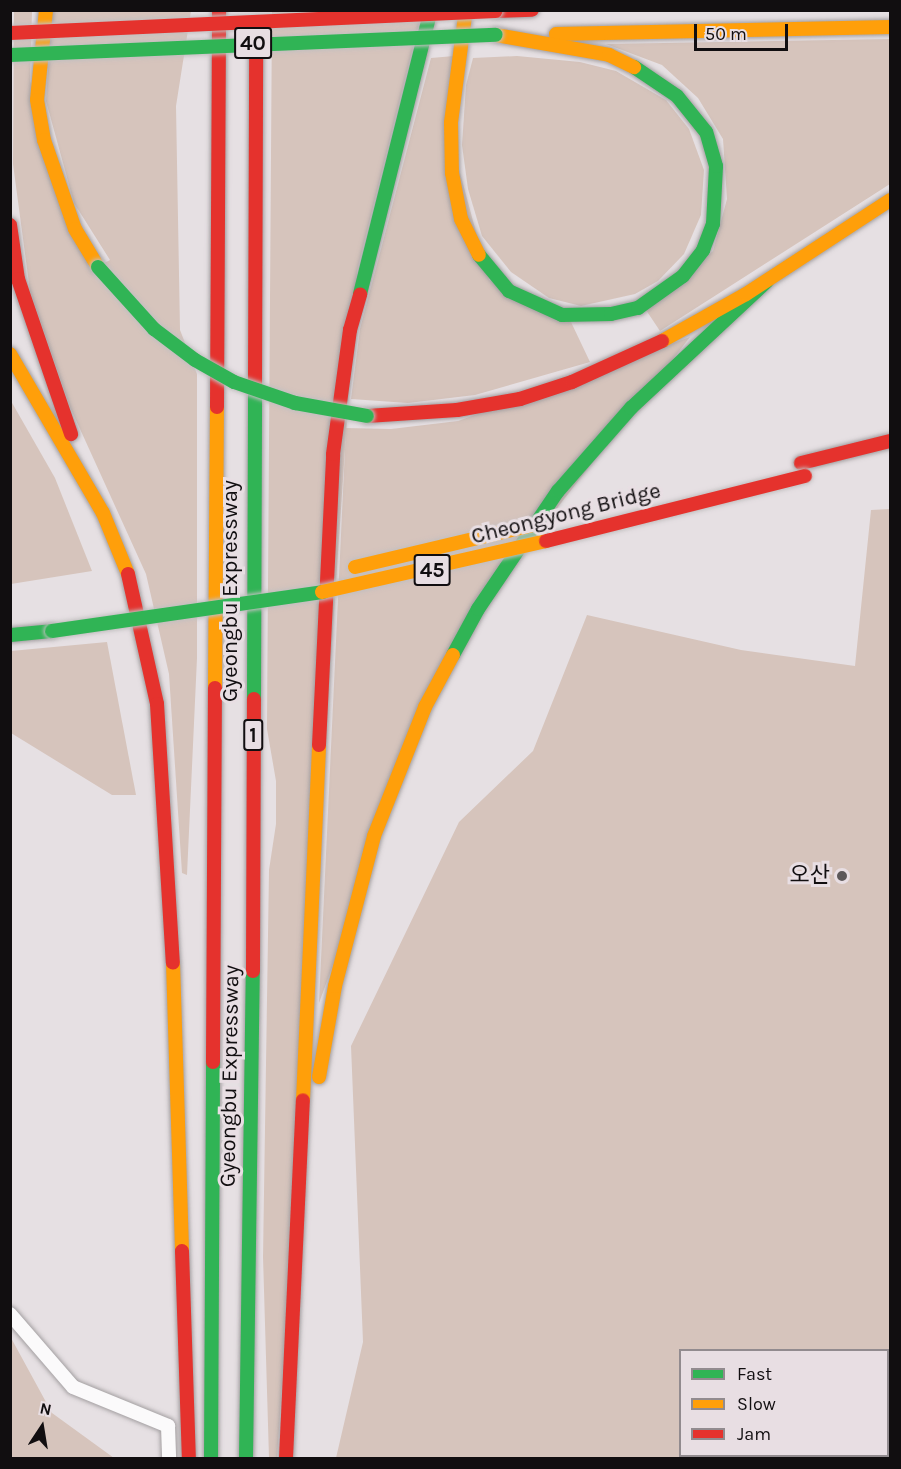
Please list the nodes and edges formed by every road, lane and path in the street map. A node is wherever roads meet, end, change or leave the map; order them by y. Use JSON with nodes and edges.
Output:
{"nodes":[{"id":1,"x":46,"y":10,"type":"edge"},
{"id":2,"x":219,"y":10,"type":"edge"},
{"id":3,"x":256,"y":10,"type":"edge"},
{"id":4,"x":430,"y":10,"type":"edge"},
{"id":5,"x":465,"y":10,"type":"edge"},
{"id":6,"x":532,"y":10,"type":"edge"},
{"id":7,"x":496,"y":11,"type":"edge"},
{"id":8,"x":891,"y":27,"type":"edge"},
{"id":9,"x":10,"y":33,"type":"edge"},
{"id":10,"x":496,"y":35,"type":"junction"},
{"id":11,"x":10,"y":56,"type":"edge"},
{"id":12,"x":891,"y":200,"type":"edge"},
{"id":13,"x":10,"y":225,"type":"edge"},
{"id":14,"x":767,"y":281,"type":"junction"},
{"id":15,"x":10,"y":354,"type":"edge"},
{"id":16,"x":891,"y":441,"type":"edge"},
{"id":17,"x":891,"y":456,"type":"edge"},
{"id":18,"x":803,"y":469,"type":"junction"},
{"id":19,"x":734,"y":478,"type":"dead end"},
{"id":20,"x":85,"y":480,"type":"junction"},
{"id":21,"x":555,"y":520,"type":"dead end"},
{"id":22,"x":309,"y":576,"type":"dead end"},
{"id":23,"x":276,"y":583,"type":"dead end"},
{"id":24,"x":10,"y":620,"type":"edge"},
{"id":25,"x":51,"y":624,"type":"junction"},
{"id":26,"x":10,"y":635,"type":"edge"},
{"id":27,"x":297,"y":1268,"type":"junction"},
{"id":28,"x":10,"y":1314,"type":"edge"},
{"id":29,"x":169,"y":1458,"type":"edge"},
{"id":30,"x":189,"y":1458,"type":"edge"},
{"id":31,"x":211,"y":1458,"type":"edge"},
{"id":32,"x":246,"y":1458,"type":"edge"},
{"id":33,"x":286,"y":1458,"type":"edge"}],
"edges":[{"from":1,"to":14,"type":"highway","bridge":true},
{"from":2,"to":31,"type":"highway","name":"Gyeongbu Expressway","number":"1"},
{"from":3,"to":32,"type":"highway","name":"Gyeongbu Expressway","number":"1"},
{"from":4,"to":27,"type":"highway"},
{"from":5,"to":10,"type":"highway"},
{"from":6,"to":7,"type":"highway","number":"40"},
{"from":7,"to":9,"type":"highway","number":"40","bridge":true},
{"from":8,"to":10,"type":"highway","number":"40"},
{"from":10,"to":11,"type":"highway","number":"40","bridge":true},
{"from":12,"to":14,"type":"highway"},
{"from":13,"to":20,"type":"highway"},
{"from":14,"to":27,"type":"highway"},
{"from":15,"to":20,"type":"highway"},
{"from":16,"to":18,"type":"highway","number":"45"},
{"from":17,"to":18,"type":"highway","number":"45"},
{"from":18,"to":19,"type":"highway","number":"45"},
{"from":18,"to":25,"type":"highway","name":"Cheongyong Bridge","number":"45","bridge":true},
{"from":20,"to":30,"type":"highway"},
{"from":21,"to":22,"type":"highway","name":"Cheongyong Bridge","number":"45","bridge":true},
{"from":23,"to":25,"type":"highway","number":"45"},
{"from":24,"to":25,"type":"highway","number":"45"},
{"from":25,"to":26,"type":"highway","number":"45"},
{"from":27,"to":33,"type":"highway"},
{"from":28,"to":29,"type":"street"}]}
